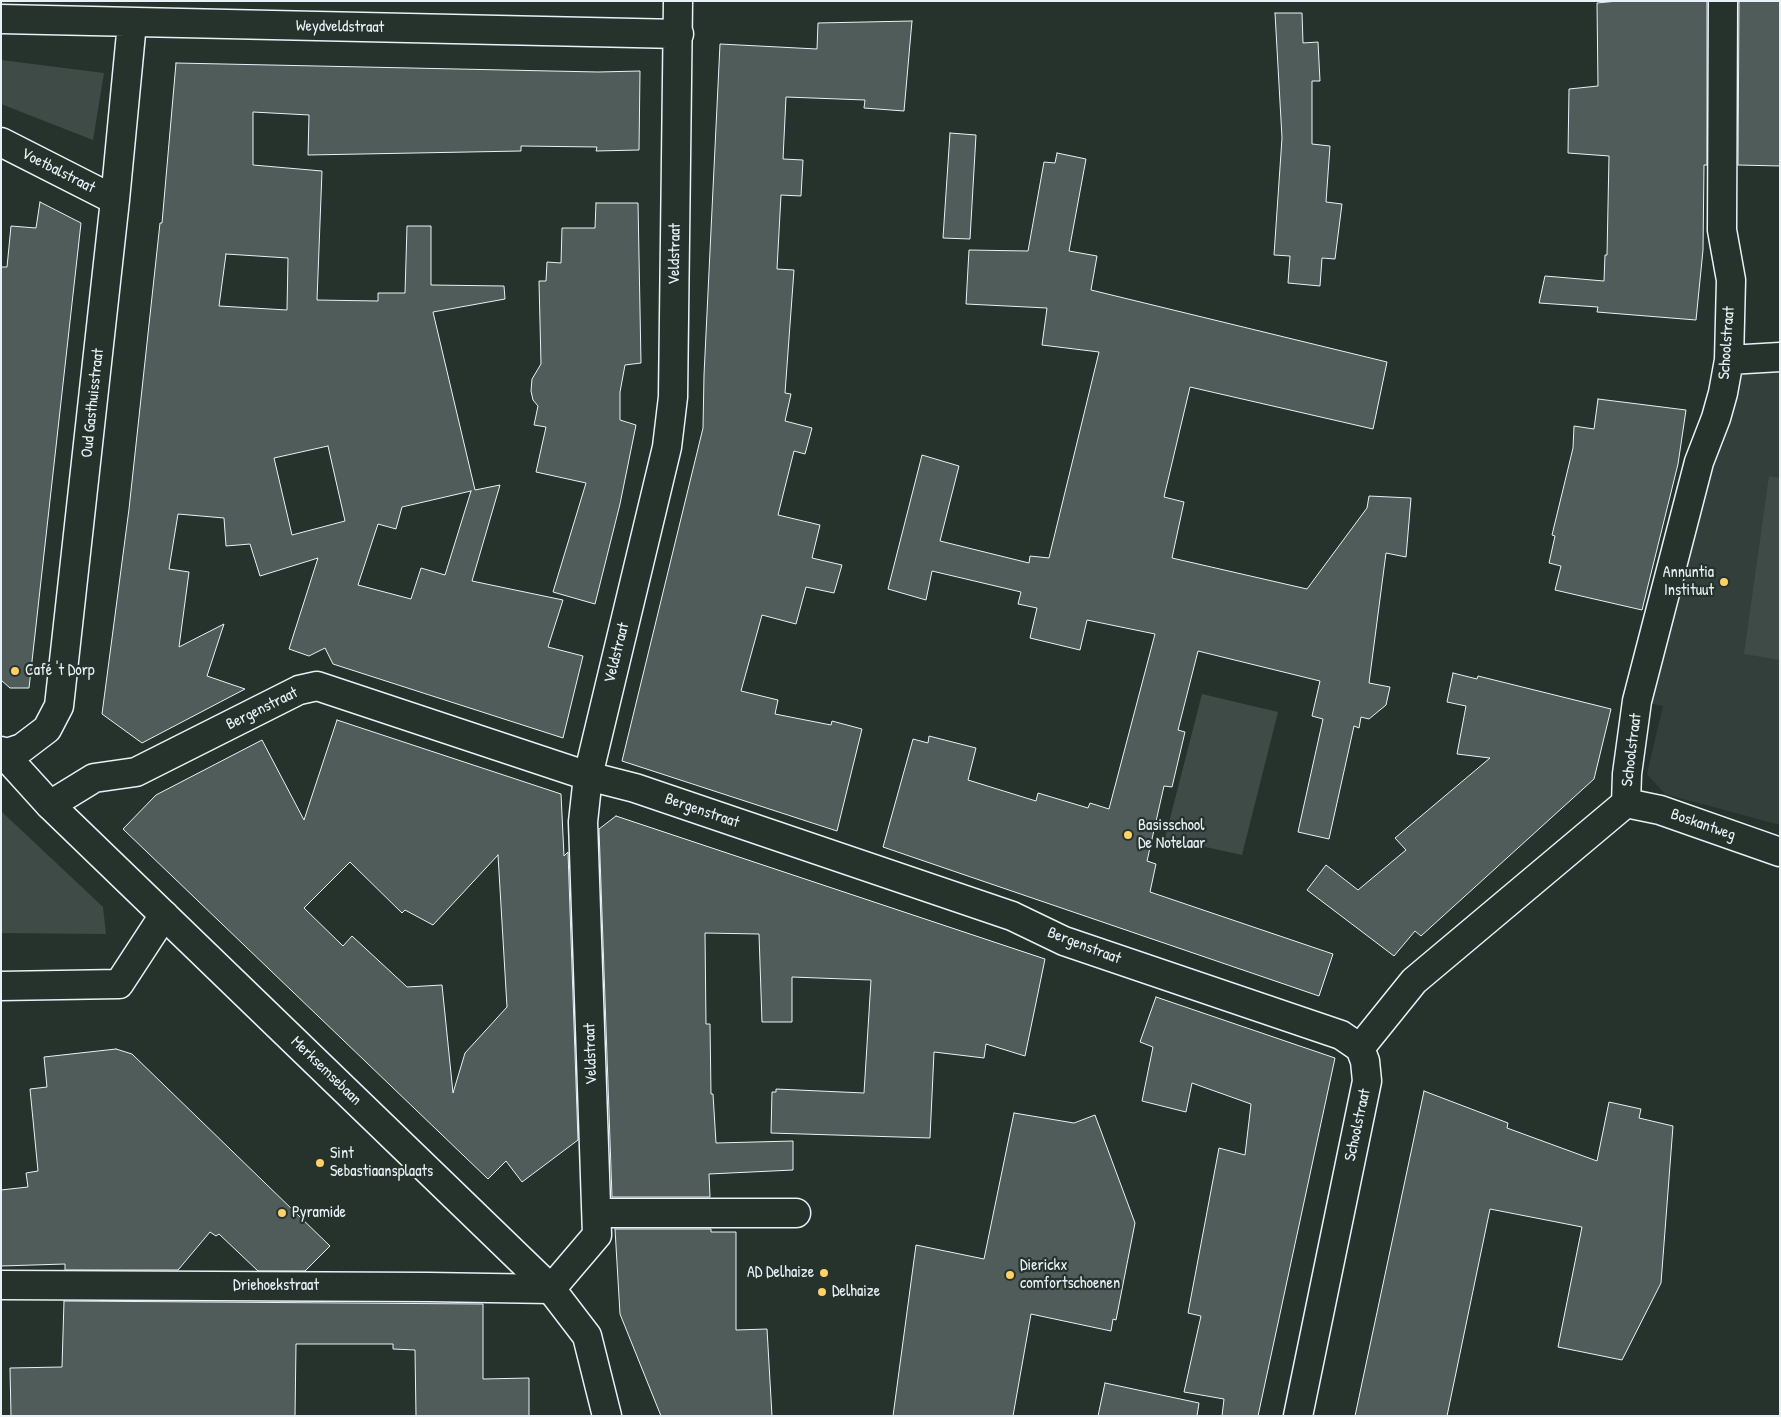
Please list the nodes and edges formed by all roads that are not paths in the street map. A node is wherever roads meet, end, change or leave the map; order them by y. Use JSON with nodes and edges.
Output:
{"nodes":[{"id":1,"x":678,"y":1,"type":"edge"},
{"id":2,"x":1723,"y":1,"type":"edge"},
{"id":3,"x":1,"y":19,"type":"edge"},
{"id":4,"x":132,"y":23,"type":"junction"},
{"id":5,"x":679,"y":34,"type":"junction"},
{"id":6,"x":1,"y":142,"type":"edge"},
{"id":7,"x":115,"y":200,"type":"junction"},
{"id":8,"x":1780,"y":357,"type":"edge"},
{"id":9,"x":1729,"y":360,"type":"junction"},
{"id":10,"x":2,"y":753,"type":"edge"},
{"id":11,"x":588,"y":776,"type":"junction"},
{"id":12,"x":1626,"y":803,"type":"junction"},
{"id":13,"x":50,"y":805,"type":"junction"},
{"id":14,"x":1780,"y":852,"type":"edge"},
{"id":15,"x":164,"y":914,"type":"junction"},
{"id":16,"x":1,"y":986,"type":"edge"},
{"id":17,"x":1360,"y":1048,"type":"junction"},
{"id":18,"x":597,"y":1213,"type":"junction"},
{"id":19,"x":796,"y":1213,"type":"dead end"},
{"id":20,"x":1,"y":1285,"type":"edge"},
{"id":21,"x":551,"y":1289,"type":"junction"},
{"id":22,"x":607,"y":1416,"type":"edge"},
{"id":23,"x":1298,"y":1416,"type":"edge"}],
"edges":[{"from":1,"to":5,"type":"street","name":"Veldstraat"},
{"from":2,"to":9,"type":"street","name":"Schoolstraat"},
{"from":3,"to":4,"type":"street","name":"Weydveldstraat"},
{"from":4,"to":5,"type":"street","name":"Weydveldstraat"},
{"from":4,"to":7,"type":"street","name":"Oud Gasthuisstraat"},
{"from":5,"to":11,"type":"street","name":"Veldstraat"},
{"from":6,"to":7,"type":"street","name":"Voetbalstraat"},
{"from":7,"to":10,"type":"street","name":"Oud Gasthuisstraat"},
{"from":8,"to":9,"type":"street"},
{"from":9,"to":12,"type":"street","name":"Schoolstraat"},
{"from":10,"to":13,"type":"street","name":"Merksemsebaan"},
{"from":11,"to":13,"type":"street","name":"Bergenstraat"},
{"from":11,"to":17,"type":"street","name":"Bergenstraat"},
{"from":11,"to":18,"type":"street","name":"Veldstraat"},
{"from":12,"to":14,"type":"street","name":"Boskantweg"},
{"from":12,"to":17,"type":"street","name":"Schoolstraat"},
{"from":13,"to":15,"type":"street","name":"Merksemsebaan"},
{"from":15,"to":16,"type":"street"},
{"from":15,"to":21,"type":"street","name":"Merksemsebaan"},
{"from":17,"to":23,"type":"street","name":"Schoolstraat"},
{"from":18,"to":19,"type":"street"},
{"from":18,"to":21,"type":"street","name":"Veldstraat"},
{"from":20,"to":21,"type":"street","name":"Driehoekstraat"},
{"from":21,"to":22,"type":"street","name":"Merksemsebaan"}]}
